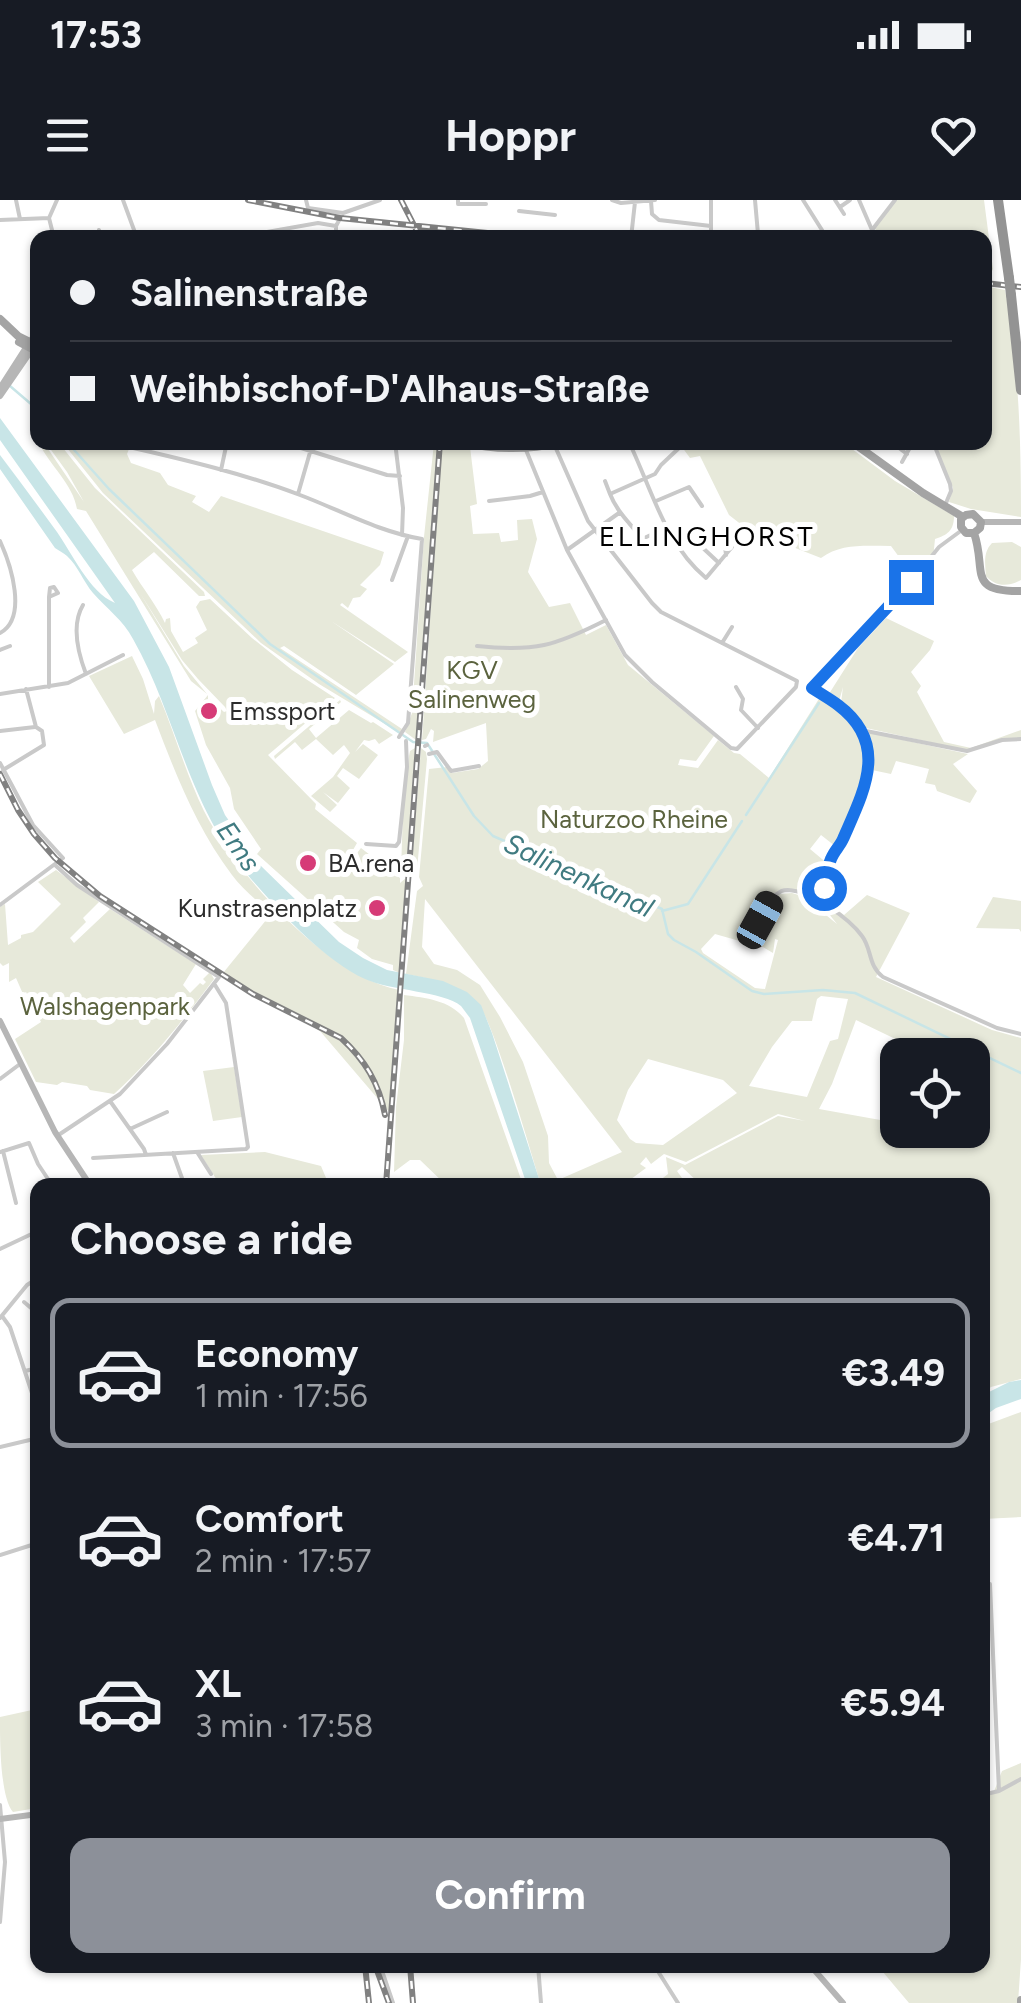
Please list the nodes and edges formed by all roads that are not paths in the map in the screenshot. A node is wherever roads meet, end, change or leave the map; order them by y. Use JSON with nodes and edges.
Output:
{"nodes":[{"id":1,"x":16,"y":200,"type":"edge"},
{"id":2,"x":57,"y":200,"type":"edge"},
{"id":3,"x":123,"y":200,"type":"edge"},
{"id":4,"x":306,"y":200,"type":"edge"},
{"id":5,"x":380,"y":200,"type":"edge"},
{"id":6,"x":458,"y":200,"type":"edge"},
{"id":7,"x":538,"y":200,"type":"edge"},
{"id":8,"x":612,"y":200,"type":"edge"},
{"id":9,"x":653,"y":200,"type":"edge"},
{"id":10,"x":711,"y":200,"type":"edge"},
{"id":11,"x":755,"y":200,"type":"edge"},
{"id":12,"x":803,"y":200,"type":"edge"},
{"id":13,"x":835,"y":200,"type":"edge"},
{"id":14,"x":850,"y":200,"type":"edge"},
{"id":15,"x":859,"y":200,"type":"edge"},
{"id":16,"x":895,"y":200,"type":"edge"},
{"id":17,"x":998,"y":200,"type":"edge"},
{"id":18,"x":635,"y":201,"type":"edge"},
{"id":19,"x":486,"y":204,"type":"dead end"},
{"id":20,"x":840,"y":207,"type":"junction"},
{"id":21,"x":518,"y":211,"type":"dead end"},
{"id":22,"x":536,"y":212,"type":"junction"},
{"id":23,"x":343,"y":213,"type":"junction"},
{"id":24,"x":555,"y":214,"type":"dead end"},
{"id":25,"x":844,"y":214,"type":"dead end"},
{"id":26,"x":49,"y":218,"type":"junction"},
{"id":27,"x":20,"y":219,"type":"junction"},
{"id":28,"x":0,"y":220,"type":"edge"},
{"id":29,"x":336,"y":226,"type":"junction"},
{"id":30,"x":711,"y":226,"type":"junction"},
{"id":31,"x":52,"y":230,"type":"edge"},
{"id":32,"x":134,"y":230,"type":"edge"},
{"id":33,"x":278,"y":230,"type":"edge"},
{"id":34,"x":336,"y":230,"type":"edge"},
{"id":35,"x":632,"y":230,"type":"edge"},
{"id":36,"x":711,"y":230,"type":"edge"},
{"id":37,"x":758,"y":230,"type":"edge"},
{"id":38,"x":822,"y":230,"type":"edge"},
{"id":39,"x":0,"y":323,"type":"edge"},
{"id":40,"x":30,"y":345,"type":"edge"},
{"id":41,"x":30,"y":351,"type":"edge"},
{"id":42,"x":10,"y":378,"type":"junction"},
{"id":43,"x":0,"y":388,"type":"edge"},
{"id":44,"x":1021,"y":390,"type":"edge"},
{"id":45,"x":0,"y":396,"type":"edge"},
{"id":46,"x":141,"y":450,"type":"edge"},
{"id":47,"x":225,"y":450,"type":"edge"},
{"id":48,"x":311,"y":450,"type":"joint"},
{"id":49,"x":396,"y":450,"type":"edge"},
{"id":50,"x":526,"y":450,"type":"edge"},
{"id":51,"x":561,"y":450,"type":"edge"},
{"id":52,"x":633,"y":450,"type":"edge"},
{"id":53,"x":677,"y":450,"type":"edge"},
{"id":54,"x":863,"y":450,"type":"edge"},
{"id":55,"x":902,"y":450,"type":"edge"},
{"id":56,"x":909,"y":450,"type":"edge"},
{"id":57,"x":936,"y":450,"type":"edge"},
{"id":58,"x":907,"y":454,"type":"junction"},
{"id":59,"x":902,"y":462,"type":"dead end"},
{"id":60,"x":221,"y":470,"type":"junction"},
{"id":61,"x":400,"y":476,"type":"junction"},
{"id":62,"x":647,"y":479,"type":"junction"},
{"id":63,"x":606,"y":481,"type":"dead end"},
{"id":64,"x":543,"y":492,"type":"junction"},
{"id":65,"x":298,"y":494,"type":"junction"},
{"id":66,"x":610,"y":494,"type":"junction"},
{"id":67,"x":489,"y":501,"type":"dead end"},
{"id":68,"x":656,"y":501,"type":"junction"},
{"id":69,"x":702,"y":506,"type":"dead end"},
{"id":70,"x":945,"y":506,"type":"junction"},
{"id":71,"x":620,"y":513,"type":"junction"},
{"id":72,"x":963,"y":517,"type":"junction"},
{"id":73,"x":981,"y":522,"type":"junction"},
{"id":74,"x":1021,"y":522,"type":"edge"},
{"id":75,"x":666,"y":528,"type":"junction"},
{"id":76,"x":595,"y":530,"type":"junction"},
{"id":77,"x":962,"y":530,"type":"junction"},
{"id":78,"x":974,"y":533,"type":"junction"},
{"id":79,"x":405,"y":536,"type":"junction"},
{"id":80,"x":0,"y":541,"type":"edge"},
{"id":81,"x":704,"y":549,"type":"dead end"},
{"id":82,"x":567,"y":550,"type":"junction"},
{"id":83,"x":726,"y":555,"type":"dead end"},
{"id":84,"x":719,"y":563,"type":"junction"},
{"id":85,"x":392,"y":580,"type":"dead end"},
{"id":86,"x":1021,"y":590,"type":"edge"},
{"id":87,"x":48,"y":597,"type":"dead end"},
{"id":88,"x":83,"y":605,"type":"dead end"},
{"id":89,"x":606,"y":620,"type":"junction"},
{"id":90,"x":732,"y":627,"type":"dead end"},
{"id":91,"x":0,"y":633,"type":"edge"},
{"id":92,"x":722,"y":643,"type":"junction"},
{"id":93,"x":10,"y":646,"type":"dead end"},
{"id":94,"x":477,"y":646,"type":"dead end"},
{"id":95,"x":0,"y":650,"type":"edge"},
{"id":96,"x":123,"y":655,"type":"dead end"},
{"id":97,"x":86,"y":674,"type":"junction"},
{"id":98,"x":49,"y":687,"type":"junction"},
{"id":99,"x":736,"y":687,"type":"dead end"},
{"id":100,"x":26,"y":690,"type":"junction"},
{"id":101,"x":0,"y":694,"type":"edge"},
{"id":102,"x":36,"y":727,"type":"junction"},
{"id":103,"x":758,"y":728,"type":"junction"},
{"id":104,"x":861,"y":730,"type":"junction"},
{"id":105,"x":0,"y":731,"type":"edge"},
{"id":106,"x":399,"y":737,"type":"dead end"},
{"id":107,"x":1021,"y":739,"type":"edge"},
{"id":108,"x":406,"y":742,"type":"dead end"},
{"id":109,"x":432,"y":753,"type":"dead end"},
{"id":110,"x":0,"y":763,"type":"edge"},
{"id":111,"x":479,"y":766,"type":"dead end"},
{"id":112,"x":3,"y":770,"type":"junction"},
{"id":113,"x":366,"y":844,"type":"dead end"},
{"id":114,"x":55,"y":866,"type":"junction"},
{"id":115,"x":821,"y":902,"type":"junction"},
{"id":116,"x":0,"y":905,"type":"edge"},
{"id":117,"x":749,"y":940,"type":"dead end"},
{"id":118,"x":215,"y":985,"type":"junction"},
{"id":119,"x":0,"y":1021,"type":"edge"},
{"id":120,"x":1021,"y":1034,"type":"edge"},
{"id":121,"x":21,"y":1064,"type":"junction"},
{"id":122,"x":0,"y":1078,"type":"edge"},
{"id":123,"x":110,"y":1102,"type":"junction"},
{"id":124,"x":167,"y":1112,"type":"dead end"},
{"id":125,"x":130,"y":1129,"type":"junction"},
{"id":126,"x":57,"y":1136,"type":"junction"},
{"id":127,"x":2,"y":1152,"type":"edge"},
{"id":128,"x":197,"y":1152,"type":"junction"},
{"id":129,"x":173,"y":1153,"type":"junction"},
{"id":130,"x":146,"y":1155,"type":"junction"},
{"id":131,"x":93,"y":1158,"type":"dead end"},
{"id":132,"x":211,"y":1174,"type":"dead end"},
{"id":133,"x":47,"y":1178,"type":"edge"},
{"id":134,"x":85,"y":1178,"type":"edge"},
{"id":135,"x":182,"y":1178,"type":"edge"},
{"id":136,"x":16,"y":1203,"type":"dead end"},
{"id":137,"x":30,"y":1235,"type":"edge"},
{"id":138,"x":0,"y":1249,"type":"edge"},
{"id":139,"x":30,"y":1285,"type":"edge"},
{"id":140,"x":24,"y":1302,"type":"dead end"},
{"id":141,"x":30,"y":1307,"type":"edge"},
{"id":142,"x":1,"y":1317,"type":"edge"},
{"id":143,"x":30,"y":1370,"type":"edge"},
{"id":144,"x":24,"y":1372,"type":"junction"},
{"id":145,"x":30,"y":1389,"type":"edge"},
{"id":146,"x":30,"y":1440,"type":"edge"},
{"id":147,"x":0,"y":1447,"type":"edge"},
{"id":148,"x":30,"y":1546,"type":"edge"},
{"id":149,"x":0,"y":1554,"type":"edge"},
{"id":150,"x":990,"y":1584,"type":"dead end"},
{"id":151,"x":1021,"y":1779,"type":"edge"},
{"id":152,"x":1000,"y":1791,"type":"junction"},
{"id":153,"x":990,"y":1794,"type":"edge"},
{"id":154,"x":0,"y":1805,"type":"edge"},
{"id":155,"x":30,"y":1815,"type":"edge"},
{"id":156,"x":1,"y":1819,"type":"edge"},
{"id":157,"x":0,"y":1922,"type":"edge"},
{"id":158,"x":383,"y":1973,"type":"edge"},
{"id":159,"x":539,"y":1973,"type":"edge"},
{"id":160,"x":659,"y":1973,"type":"edge"},
{"id":161,"x":817,"y":1973,"type":"edge"},
{"id":162,"x":393,"y":2003,"type":"edge"},
{"id":163,"x":541,"y":2003,"type":"edge"},
{"id":164,"x":678,"y":2003,"type":"edge"},
{"id":165,"x":843,"y":2003,"type":"edge"}],
"edges":[{"from":1,"to":27,"type":"street"},
{"from":2,"to":26,"type":"street"},
{"from":3,"to":32,"type":"street"},
{"from":4,"to":23,"type":"street"},
{"from":5,"to":23,"type":"street"},
{"from":6,"to":19,"type":"street"},
{"from":7,"to":22,"type":"street"},
{"from":8,"to":18,"type":"street"},
{"from":9,"to":18,"type":"street"},
{"from":9,"to":30,"type":"street"},
{"from":10,"to":30,"type":"street"},
{"from":11,"to":37,"type":"street"},
{"from":12,"to":38,"type":"street"},
{"from":13,"to":20,"type":"street"},
{"from":14,"to":20,"type":"street"},
{"from":15,"to":16,"type":"street"},
{"from":17,"to":44,"type":"highway","bridge":true},
{"from":18,"to":35,"type":"street"},
{"from":20,"to":25,"type":"street"},
{"from":21,"to":22,"type":"street"},
{"from":22,"to":24,"type":"street"},
{"from":23,"to":29,"type":"street"},
{"from":26,"to":27,"type":"street"},
{"from":26,"to":31,"type":"street"},
{"from":27,"to":28,"type":"street"},
{"from":29,"to":33,"type":"street"},
{"from":29,"to":34,"type":"street"},
{"from":30,"to":36,"type":"street"},
{"from":39,"to":40,"type":"main road"},
{"from":41,"to":42,"type":"main road"},
{"from":42,"to":43,"type":"main road"},
{"from":42,"to":45,"type":"main road"},
{"from":46,"to":60,"type":"street"},
{"from":47,"to":60,"type":"street"},
{"from":48,"to":61,"type":"street"},
{"from":48,"to":65,"type":"street"},
{"from":49,"to":61,"type":"street"},
{"from":50,"to":64,"type":"street"},
{"from":51,"to":76,"type":"street"},
{"from":52,"to":62,"type":"street"},
{"from":53,"to":62,"type":"street"},
{"from":54,"to":70,"type":"main road"},
{"from":55,"to":58,"type":"street"},
{"from":56,"to":58,"type":"street"},
{"from":57,"to":70,"type":"street"},
{"from":58,"to":59,"type":"street"},
{"from":60,"to":65,"type":"street"},
{"from":61,"to":79,"type":"street"},
{"from":62,"to":66,"type":"street"},
{"from":62,"to":68,"type":"street"},
{"from":63,"to":66,"type":"street"},
{"from":64,"to":67,"type":"street"},
{"from":64,"to":82,"type":"street"},
{"from":65,"to":79,"type":"street"},
{"from":66,"to":71,"type":"street"},
{"from":68,"to":69,"type":"street"},
{"from":68,"to":75,"type":"street"},
{"from":70,"to":72,"type":"main road"},
{"from":71,"to":75,"type":"street"},
{"from":71,"to":76,"type":"street"},
{"from":72,"to":73,"type":"main road"},
{"from":72,"to":77,"type":"main road"},
{"from":73,"to":74,"type":"main road"},
{"from":73,"to":78,"type":"main road"},
{"from":75,"to":84,"type":"street"},
{"from":76,"to":82,"type":"street"},
{"from":76,"to":92,"type":"street"},
{"from":77,"to":78,"type":"main road"},
{"from":77,"to":104,"type":"street"},
{"from":78,"to":86,"type":"main road"},
{"from":79,"to":85,"type":"street"},
{"from":79,"to":106,"type":"street"},
{"from":80,"to":91,"type":"street"},
{"from":81,"to":84,"type":"street"},
{"from":82,"to":89,"type":"street"},
{"from":83,"to":84,"type":"street"},
{"from":87,"to":98,"type":"street"},
{"from":88,"to":97,"type":"street"},
{"from":89,"to":94,"type":"street"},
{"from":89,"to":103,"type":"street"},
{"from":90,"to":92,"type":"street"},
{"from":92,"to":103,"type":"street"},
{"from":93,"to":95,"type":"street"},
{"from":96,"to":97,"type":"street"},
{"from":97,"to":98,"type":"street"},
{"from":98,"to":100,"type":"street"},
{"from":99,"to":103,"type":"street"},
{"from":100,"to":101,"type":"street"},
{"from":100,"to":102,"type":"street"},
{"from":102,"to":105,"type":"street"},
{"from":102,"to":112,"type":"street"},
{"from":104,"to":107,"type":"street"},
{"from":104,"to":115,"type":"street"},
{"from":108,"to":113,"type":"street"},
{"from":109,"to":111,"type":"street"},
{"from":110,"to":112,"type":"street"},
{"from":112,"to":114,"type":"street"},
{"from":114,"to":116,"type":"street"},
{"from":114,"to":118,"type":"street"},
{"from":115,"to":117,"type":"street"},
{"from":115,"to":120,"type":"street"},
{"from":118,"to":123,"type":"street"},
{"from":118,"to":128,"type":"street"},
{"from":119,"to":121,"type":"main road"},
{"from":121,"to":122,"type":"street"},
{"from":121,"to":126,"type":"main road"},
{"from":123,"to":125,"type":"street"},
{"from":123,"to":126,"type":"street"},
{"from":124,"to":125,"type":"street"},
{"from":125,"to":130,"type":"street"},
{"from":126,"to":134,"type":"main road"},
{"from":127,"to":133,"type":"street"},
{"from":127,"to":136,"type":"street"},
{"from":128,"to":129,"type":"street"},
{"from":128,"to":132,"type":"street"},
{"from":129,"to":130,"type":"street"},
{"from":129,"to":135,"type":"street"},
{"from":130,"to":131,"type":"street"},
{"from":137,"to":138,"type":"street"},
{"from":139,"to":142,"type":"street"},
{"from":140,"to":141,"type":"street"},
{"from":142,"to":144,"type":"street"},
{"from":143,"to":144,"type":"street"},
{"from":144,"to":145,"type":"street"},
{"from":146,"to":147,"type":"street"},
{"from":148,"to":149,"type":"street"},
{"from":150,"to":152,"type":"street"},
{"from":151,"to":152,"type":"street"},
{"from":152,"to":153,"type":"street"},
{"from":154,"to":156,"type":"street"},
{"from":155,"to":156,"type":"main road"},
{"from":156,"to":157,"type":"street"},
{"from":158,"to":162,"type":"street"},
{"from":159,"to":163,"type":"street"},
{"from":160,"to":164,"type":"street"},
{"from":161,"to":165,"type":"main road"}]}
